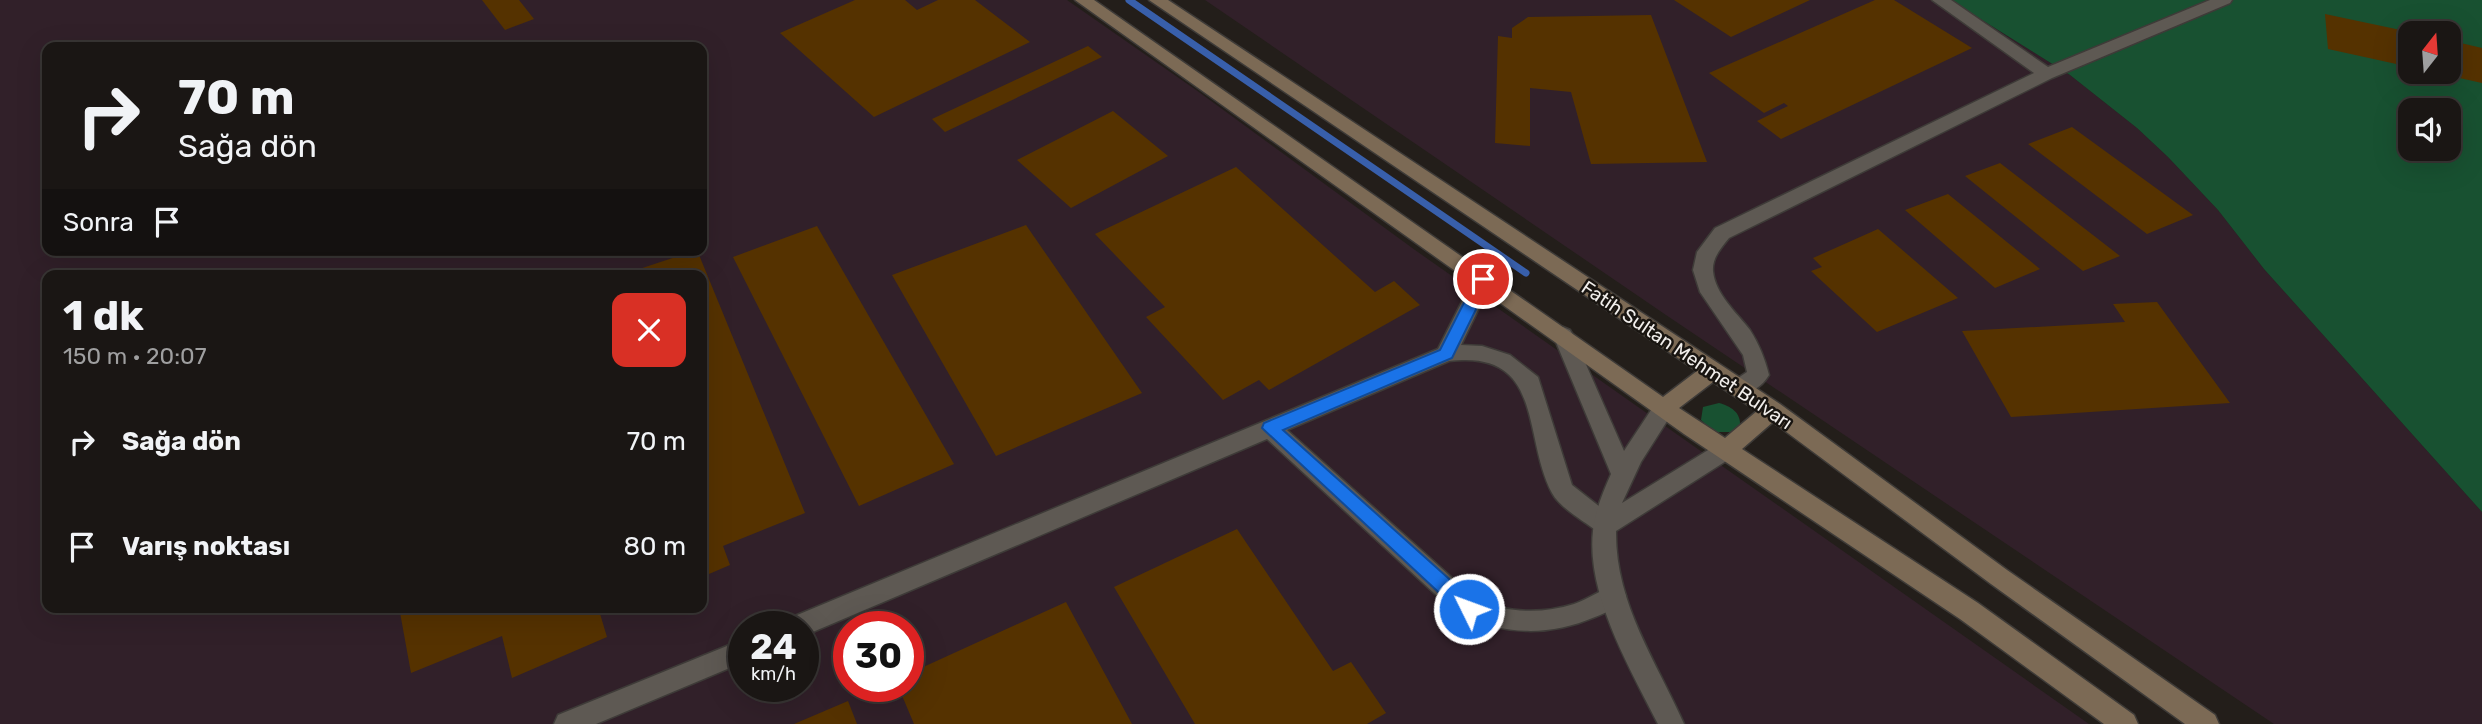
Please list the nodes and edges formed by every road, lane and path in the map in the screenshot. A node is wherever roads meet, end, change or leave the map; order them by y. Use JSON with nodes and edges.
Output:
{"nodes":[{"id":1,"x":1083,"y":0,"type":"edge"},
{"id":2,"x":1157,"y":0,"type":"edge"},
{"id":3,"x":1940,"y":0,"type":"edge"},
{"id":4,"x":2224,"y":0,"type":"edge"},
{"id":5,"x":2046,"y":74,"type":"junction"},
{"id":6,"x":1483,"y":279,"type":"junction"},
{"id":7,"x":1563,"y":335,"type":"junction"},
{"id":8,"x":1446,"y":354,"type":"junction"},
{"id":9,"x":1712,"y":371,"type":"junction"},
{"id":10,"x":1740,"y":388,"type":"junction"},
{"id":11,"x":1665,"y":407,"type":"junction"},
{"id":12,"x":1772,"y":410,"type":"junction"},
{"id":13,"x":1270,"y":428,"type":"junction"},
{"id":14,"x":1726,"y":450,"type":"junction"},
{"id":15,"x":1623,"y":475,"type":"junction"},
{"id":16,"x":1606,"y":525,"type":"junction"},
{"id":17,"x":1614,"y":596,"type":"junction"},
{"id":18,"x":819,"y":618,"type":"edge"},
{"id":19,"x":728,"y":657,"type":"edge"},
{"id":20,"x":567,"y":724,"type":"edge"},
{"id":21,"x":1671,"y":724,"type":"edge"},
{"id":22,"x":2125,"y":724,"type":"edge"},
{"id":23,"x":2206,"y":724,"type":"edge"}],
"edges":[{"from":1,"to":6,"type":"main road"},
{"from":2,"to":9,"type":"main road","name":"Fatih Sultan Mehmet Bulvarı"},
{"from":3,"to":5,"type":"street"},
{"from":4,"to":5,"type":"street"},
{"from":5,"to":10,"type":"street"},
{"from":6,"to":7,"type":"main road"},
{"from":6,"to":8,"type":"street"},
{"from":7,"to":11,"type":"main road"},
{"from":7,"to":15,"type":"street"},
{"from":8,"to":13,"type":"street"},
{"from":8,"to":16,"type":"street"},
{"from":9,"to":10,"type":"main road","name":"Fatih Sultan Mehmet Bulvarı"},
{"from":9,"to":11,"type":"main road"},
{"from":10,"to":12,"type":"main road","name":"Fatih Sultan Mehmet Bulvarı"},
{"from":11,"to":14,"type":"main road"},
{"from":11,"to":15,"type":"street"},
{"from":12,"to":14,"type":"main road"},
{"from":12,"to":23,"type":"main road","name":"Fatih Sultan Mehmet Bulvarı"},
{"from":13,"to":17,"type":"street"},
{"from":13,"to":18,"type":"street"},
{"from":14,"to":16,"type":"street"},
{"from":14,"to":22,"type":"main road"},
{"from":15,"to":16,"type":"street"},
{"from":16,"to":17,"type":"street"},
{"from":17,"to":21,"type":"street"},
{"from":19,"to":20,"type":"street"}]}
